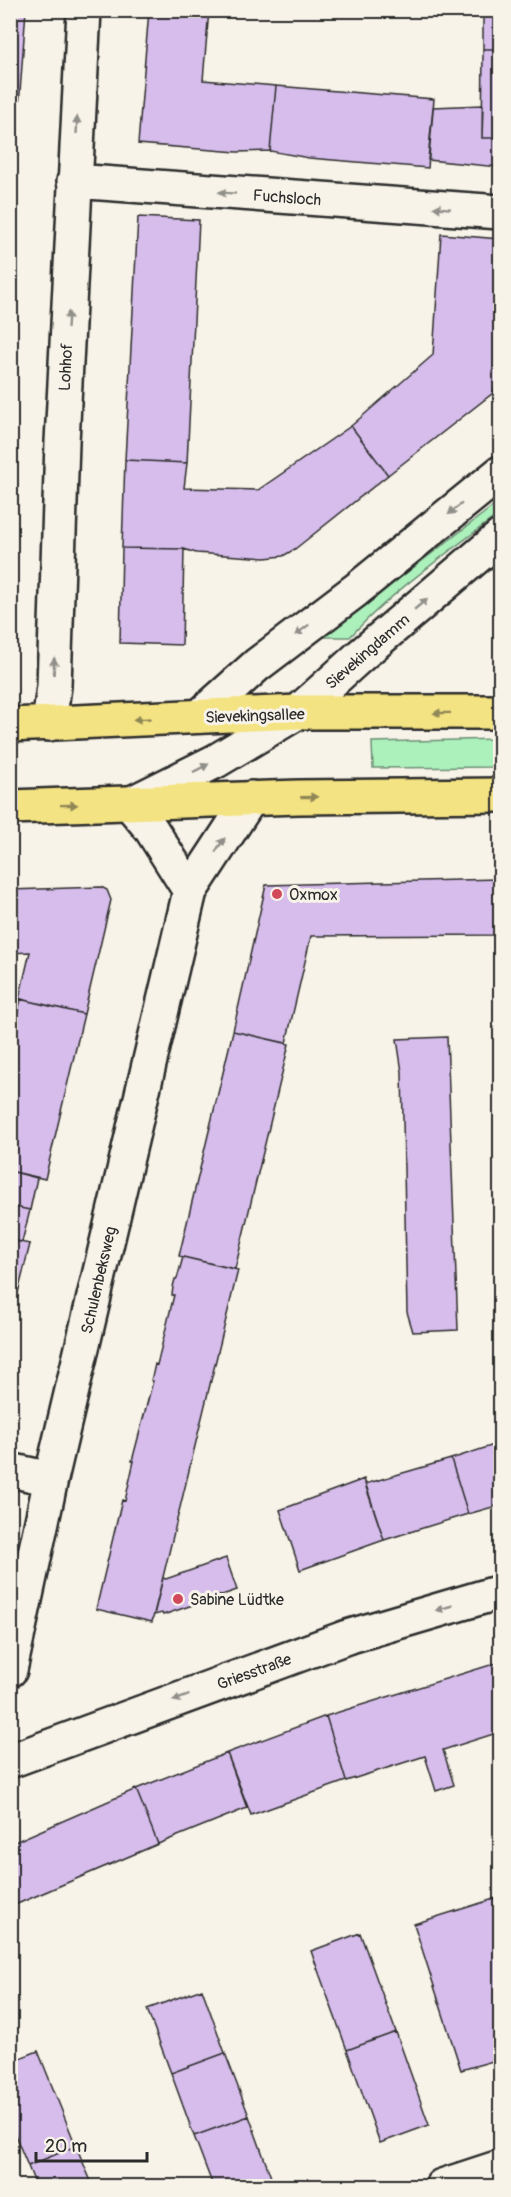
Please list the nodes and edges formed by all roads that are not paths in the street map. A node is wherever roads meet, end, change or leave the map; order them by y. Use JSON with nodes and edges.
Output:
{"nodes":[{"id":1,"x":84,"y":10,"type":"edge"},
{"id":2,"x":74,"y":181,"type":"junction"},
{"id":3,"x":501,"y":213,"type":"edge"},
{"id":4,"x":501,"y":472,"type":"edge"},
{"id":5,"x":501,"y":537,"type":"edge"},
{"id":6,"x":298,"y":712,"type":"junction"},
{"id":7,"x":501,"y":712,"type":"edge"},
{"id":8,"x":200,"y":717,"type":"junction"},
{"id":9,"x":49,"y":724,"type":"junction"},
{"id":10,"x":10,"y":725,"type":"edge"},
{"id":11,"x":501,"y":795,"type":"edge"},
{"id":12,"x":250,"y":798,"type":"junction"},
{"id":13,"x":130,"y":804,"type":"junction"},
{"id":14,"x":10,"y":807,"type":"edge"},
{"id":15,"x":190,"y":891,"type":"junction"},
{"id":16,"x":10,"y":1470,"type":"edge"},
{"id":17,"x":51,"y":1479,"type":"junction"},
{"id":18,"x":501,"y":1592,"type":"edge"},
{"id":19,"x":10,"y":1670,"type":"edge"},
{"id":20,"x":10,"y":1761,"type":"edge"},
{"id":21,"x":501,"y":2167,"type":"edge"},
{"id":22,"x":442,"y":2187,"type":"edge"}],
"edges":[{"from":2,"to":1,"type":"street","name":"Lohhof","one_way":true},
{"from":3,"to":2,"type":"street","name":"Fuchsloch","one_way":true},
{"from":9,"to":2,"type":"street","name":"Lohhof","one_way":true},
{"from":4,"to":8,"type":"street","one_way":true},
{"from":6,"to":5,"type":"street","name":"Sievekingdamm","one_way":true},
{"from":7,"to":6,"type":"main road","name":"Sievekingsallee","one_way":true},
{"from":6,"to":8,"type":"main road","name":"Sievekingsallee"},
{"from":13,"to":6,"type":"street","name":"Sievekingdamm","one_way":true},
{"from":8,"to":9,"type":"main road","name":"Sievekingsallee","one_way":true},
{"from":9,"to":10,"type":"main road","name":"Sievekingsallee"},
{"from":12,"to":11,"type":"main road","one_way":true},
{"from":12,"to":13,"type":"main road"},
{"from":15,"to":12,"type":"street","name":"Schulenbeksweg","one_way":true},
{"from":14,"to":13,"type":"main road","one_way":true},
{"from":13,"to":15,"type":"street"},
{"from":15,"to":17,"type":"street","name":"Schulenbeksweg"},
{"from":16,"to":17,"type":"street"},
{"from":17,"to":19,"type":"street","name":"Schulenbeksweg"},
{"from":18,"to":20,"type":"street","name":"Griesstraße","one_way":true},
{"from":21,"to":22,"type":"street"}]}
